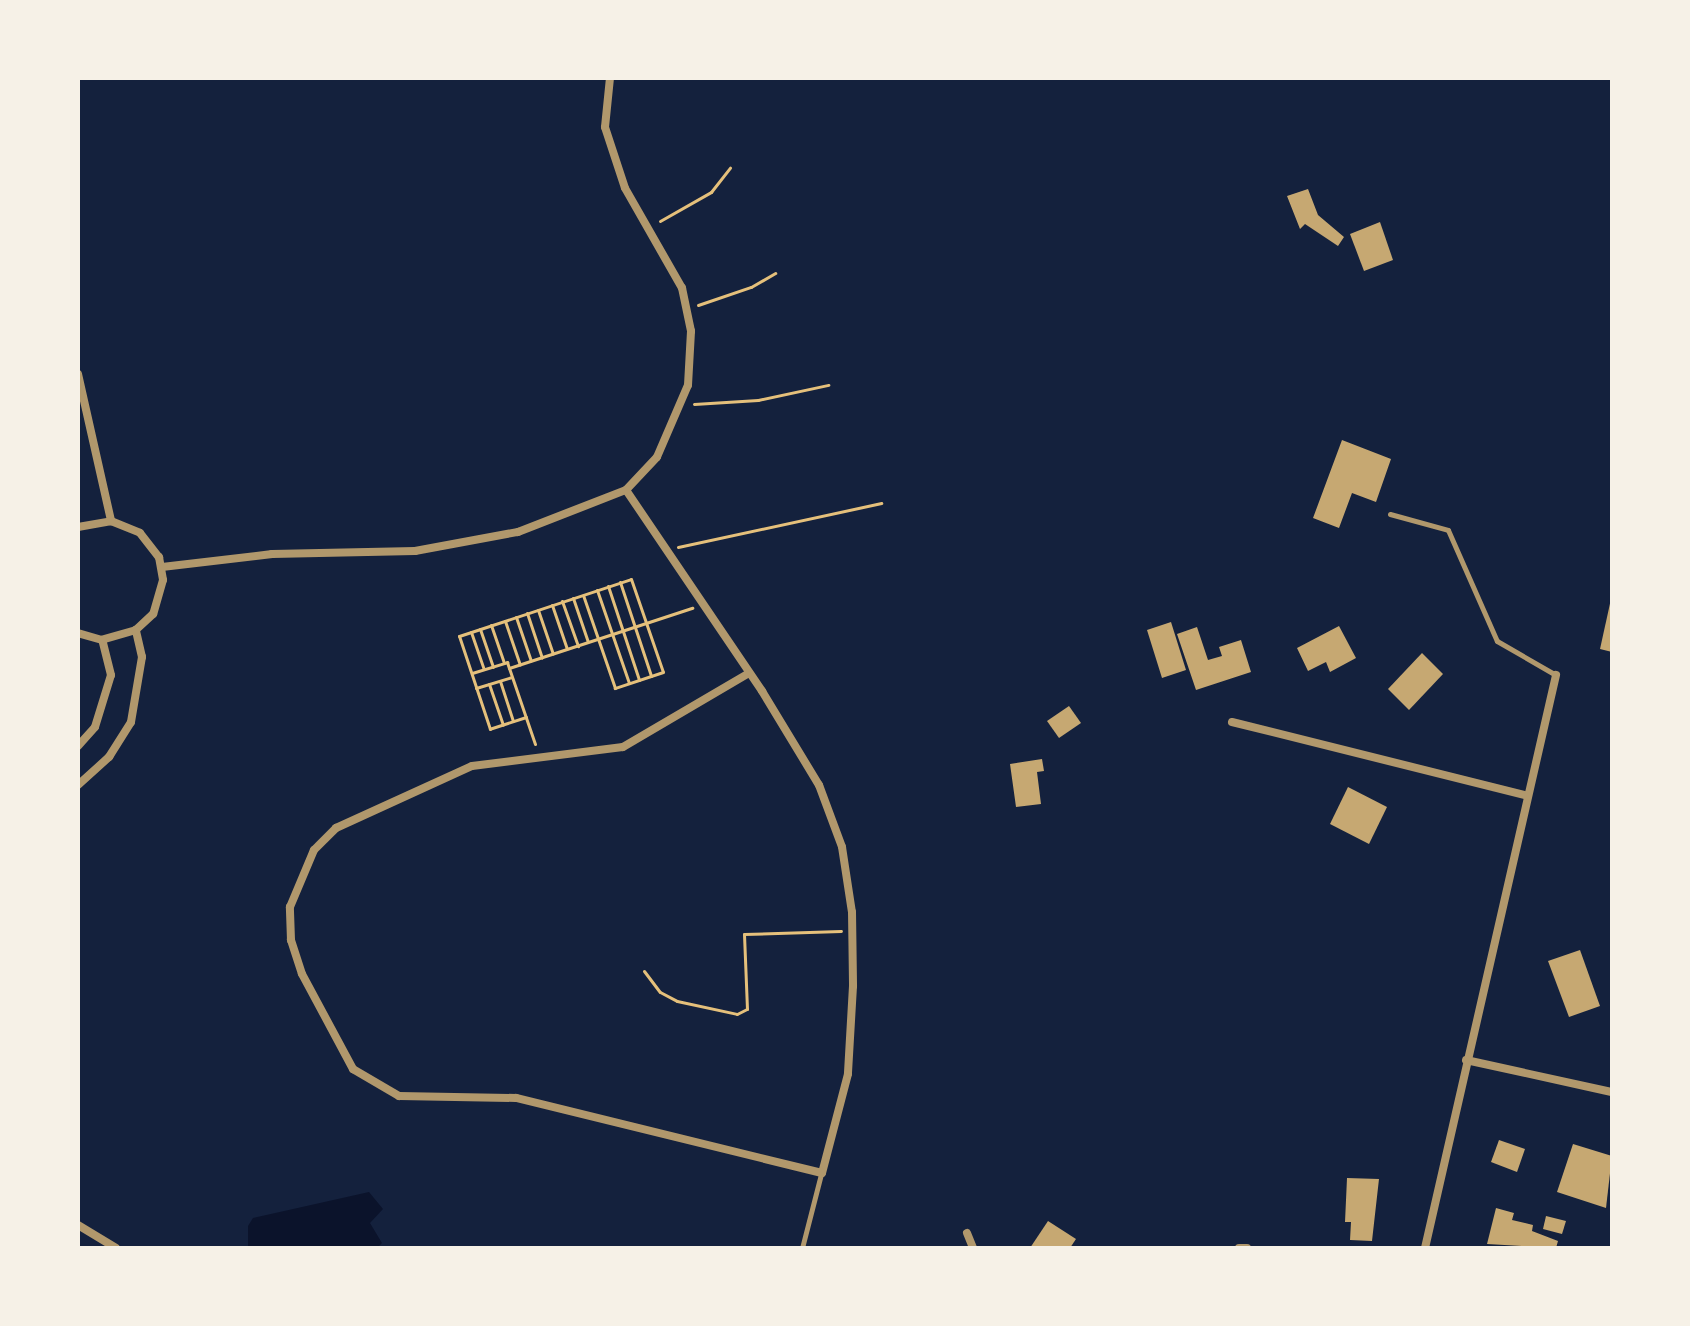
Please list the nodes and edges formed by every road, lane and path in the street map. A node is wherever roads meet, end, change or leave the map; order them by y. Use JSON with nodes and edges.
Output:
{"nodes":[{"id":1,"x":610,"y":78,"type":"edge"},
{"id":2,"x":730,"y":168,"type":"dead end"},
{"id":3,"x":650,"y":227,"type":"junction"},
{"id":4,"x":775,"y":273,"type":"dead end"},
{"id":5,"x":686,"y":309,"type":"junction"},
{"id":6,"x":78,"y":374,"type":"edge"},
{"id":7,"x":828,"y":385,"type":"dead end"},
{"id":8,"x":682,"y":404,"type":"junction"},
{"id":9,"x":626,"y":490,"type":"junction"},
{"id":10,"x":881,"y":503,"type":"dead end"},
{"id":11,"x":1390,"y":514,"type":"dead end"},
{"id":12,"x":111,"y":521,"type":"junction"},
{"id":13,"x":79,"y":523,"type":"edge"},
{"id":14,"x":667,"y":550,"type":"junction"},
{"id":15,"x":162,"y":567,"type":"junction"},
{"id":16,"x":620,"y":582,"type":"junction"},
{"id":17,"x":608,"y":586,"type":"junction"},
{"id":18,"x":597,"y":590,"type":"junction"},
{"id":19,"x":583,"y":595,"type":"junction"},
{"id":20,"x":573,"y":598,"type":"junction"},
{"id":21,"x":562,"y":601,"type":"junction"},
{"id":22,"x":703,"y":604,"type":"junction"},
{"id":23,"x":552,"y":605,"type":"junction"},
{"id":24,"x":538,"y":610,"type":"junction"},
{"id":25,"x":527,"y":613,"type":"junction"},
{"id":26,"x":516,"y":617,"type":"junction"},
{"id":27,"x":505,"y":621,"type":"junction"},
{"id":28,"x":646,"y":623,"type":"junction"},
{"id":29,"x":491,"y":625,"type":"junction"},
{"id":30,"x":635,"y":627,"type":"junction"},
{"id":31,"x":480,"y":629,"type":"junction"},
{"id":32,"x":136,"y":630,"type":"junction"},
{"id":33,"x":623,"y":631,"type":"junction"},
{"id":34,"x":471,"y":632,"type":"junction"},
{"id":35,"x":78,"y":633,"type":"edge"},
{"id":36,"x":612,"y":634,"type":"junction"},
{"id":37,"x":598,"y":639,"type":"junction"},
{"id":38,"x":102,"y":640,"type":"junction"},
{"id":39,"x":588,"y":642,"type":"junction"},
{"id":40,"x":578,"y":646,"type":"junction"},
{"id":41,"x":567,"y":649,"type":"junction"},
{"id":42,"x":553,"y":654,"type":"junction"},
{"id":43,"x":542,"y":658,"type":"junction"},
{"id":44,"x":531,"y":661,"type":"junction"},
{"id":45,"x":504,"y":663,"type":"junction"},
{"id":46,"x":520,"y":665,"type":"junction"},
{"id":47,"x":493,"y":667,"type":"junction"},
{"id":48,"x":509,"y":668,"type":"junction"},
{"id":49,"x":484,"y":669,"type":"junction"},
{"id":50,"x":749,"y":673,"type":"junction"},
{"id":51,"x":471,"y":674,"type":"junction"},
{"id":52,"x":1556,"y":675,"type":"joint"},
{"id":53,"x":512,"y":676,"type":"junction"},
{"id":54,"x":651,"y":676,"type":"junction"},
{"id":55,"x":639,"y":680,"type":"junction"},
{"id":56,"x":500,"y":681,"type":"junction"},
{"id":57,"x":629,"y":683,"type":"junction"},
{"id":58,"x":489,"y":684,"type":"junction"},
{"id":59,"x":476,"y":688,"type":"junction"},
{"id":60,"x":526,"y":717,"type":"junction"},
{"id":61,"x":513,"y":721,"type":"junction"},
{"id":62,"x":1232,"y":722,"type":"dead end"},
{"id":63,"x":503,"y":725,"type":"junction"},
{"id":64,"x":78,"y":746,"type":"edge"},
{"id":65,"x":539,"y":756,"type":"junction"},
{"id":66,"x":78,"y":785,"type":"edge"},
{"id":67,"x":1528,"y":796,"type":"junction"},
{"id":68,"x":853,"y":930,"type":"junction"},
{"id":69,"x":644,"y":971,"type":"dead end"},
{"id":70,"x":1466,"y":1060,"type":"junction"},
{"id":71,"x":1612,"y":1092,"type":"edge"},
{"id":72,"x":822,"y":1173,"type":"junction"},
{"id":73,"x":78,"y":1225,"type":"edge"},
{"id":74,"x":967,"y":1233,"type":"dead end"},
{"id":75,"x":116,"y":1248,"type":"edge"},
{"id":76,"x":802,"y":1248,"type":"edge"},
{"id":77,"x":973,"y":1248,"type":"edge"},
{"id":78,"x":1239,"y":1248,"type":"edge"},
{"id":79,"x":1247,"y":1248,"type":"edge"},
{"id":80,"x":1425,"y":1248,"type":"edge"}],
"edges":[{"from":1,"to":3,"type":"street"},
{"from":2,"to":3,"type":"path"},
{"from":3,"to":5,"type":"street"},
{"from":4,"to":5,"type":"path"},
{"from":5,"to":8,"type":"street"},
{"from":6,"to":12,"type":"street"},
{"from":7,"to":8,"type":"path"},
{"from":8,"to":9,"type":"street"},
{"from":9,"to":14,"type":"street"},
{"from":9,"to":15,"type":"street"},
{"from":10,"to":14,"type":"path"},
{"from":11,"to":52,"type":"lane"},
{"from":12,"to":13,"type":"street"},
{"from":12,"to":15,"type":"street"},
{"from":14,"to":22,"type":"street"},
{"from":15,"to":32,"type":"street"},
{"from":16,"to":17,"type":"path"},
{"from":16,"to":28,"type":"path"},
{"from":16,"to":30,"type":"path"},
{"from":17,"to":18,"type":"path"},
{"from":17,"to":33,"type":"path"},
{"from":18,"to":19,"type":"path"},
{"from":18,"to":36,"type":"path"},
{"from":19,"to":20,"type":"path"},
{"from":19,"to":37,"type":"path"},
{"from":20,"to":21,"type":"path"},
{"from":20,"to":39,"type":"path"},
{"from":21,"to":23,"type":"path"},
{"from":21,"to":40,"type":"path"},
{"from":22,"to":28,"type":"path"},
{"from":22,"to":50,"type":"street"},
{"from":23,"to":24,"type":"path"},
{"from":23,"to":41,"type":"path"},
{"from":24,"to":25,"type":"path"},
{"from":24,"to":42,"type":"path"},
{"from":25,"to":26,"type":"path"},
{"from":25,"to":43,"type":"path"},
{"from":26,"to":27,"type":"path"},
{"from":26,"to":44,"type":"path"},
{"from":27,"to":29,"type":"path"},
{"from":27,"to":46,"type":"path"},
{"from":28,"to":30,"type":"path"},
{"from":28,"to":54,"type":"path"},
{"from":29,"to":31,"type":"path"},
{"from":29,"to":45,"type":"path"},
{"from":30,"to":33,"type":"path"},
{"from":30,"to":54,"type":"path"},
{"from":31,"to":34,"type":"path"},
{"from":31,"to":47,"type":"path"},
{"from":32,"to":38,"type":"street"},
{"from":32,"to":66,"type":"street"},
{"from":33,"to":36,"type":"path"},
{"from":33,"to":55,"type":"path"},
{"from":34,"to":49,"type":"path"},
{"from":34,"to":51,"type":"path"},
{"from":35,"to":38,"type":"street"},
{"from":36,"to":37,"type":"path"},
{"from":36,"to":57,"type":"path"},
{"from":37,"to":39,"type":"path"},
{"from":37,"to":57,"type":"path"},
{"from":38,"to":64,"type":"street"},
{"from":39,"to":40,"type":"path"},
{"from":40,"to":41,"type":"path"},
{"from":41,"to":42,"type":"path"},
{"from":42,"to":43,"type":"path"},
{"from":43,"to":44,"type":"path"},
{"from":44,"to":46,"type":"path"},
{"from":45,"to":47,"type":"path"},
{"from":45,"to":48,"type":"path"},
{"from":46,"to":48,"type":"path"},
{"from":47,"to":49,"type":"path"},
{"from":48,"to":53,"type":"path"},
{"from":49,"to":51,"type":"path"},
{"from":50,"to":65,"type":"street"},
{"from":50,"to":68,"type":"street"},
{"from":51,"to":59,"type":"path"},
{"from":52,"to":67,"type":"street"},
{"from":53,"to":56,"type":"path"},
{"from":53,"to":60,"type":"path"},
{"from":54,"to":55,"type":"path"},
{"from":55,"to":57,"type":"path"},
{"from":56,"to":58,"type":"path"},
{"from":56,"to":61,"type":"path"},
{"from":58,"to":59,"type":"path"},
{"from":58,"to":63,"type":"path"},
{"from":59,"to":63,"type":"path"},
{"from":60,"to":61,"type":"path"},
{"from":60,"to":65,"type":"path"},
{"from":61,"to":63,"type":"path"},
{"from":62,"to":67,"type":"street"},
{"from":65,"to":72,"type":"street"},
{"from":67,"to":70,"type":"street"},
{"from":68,"to":69,"type":"path"},
{"from":68,"to":72,"type":"street"},
{"from":70,"to":71,"type":"street"},
{"from":70,"to":80,"type":"street"},
{"from":72,"to":76,"type":"lane"},
{"from":73,"to":75,"type":"street"},
{"from":74,"to":77,"type":"street"},
{"from":78,"to":79,"type":"street"}]}
